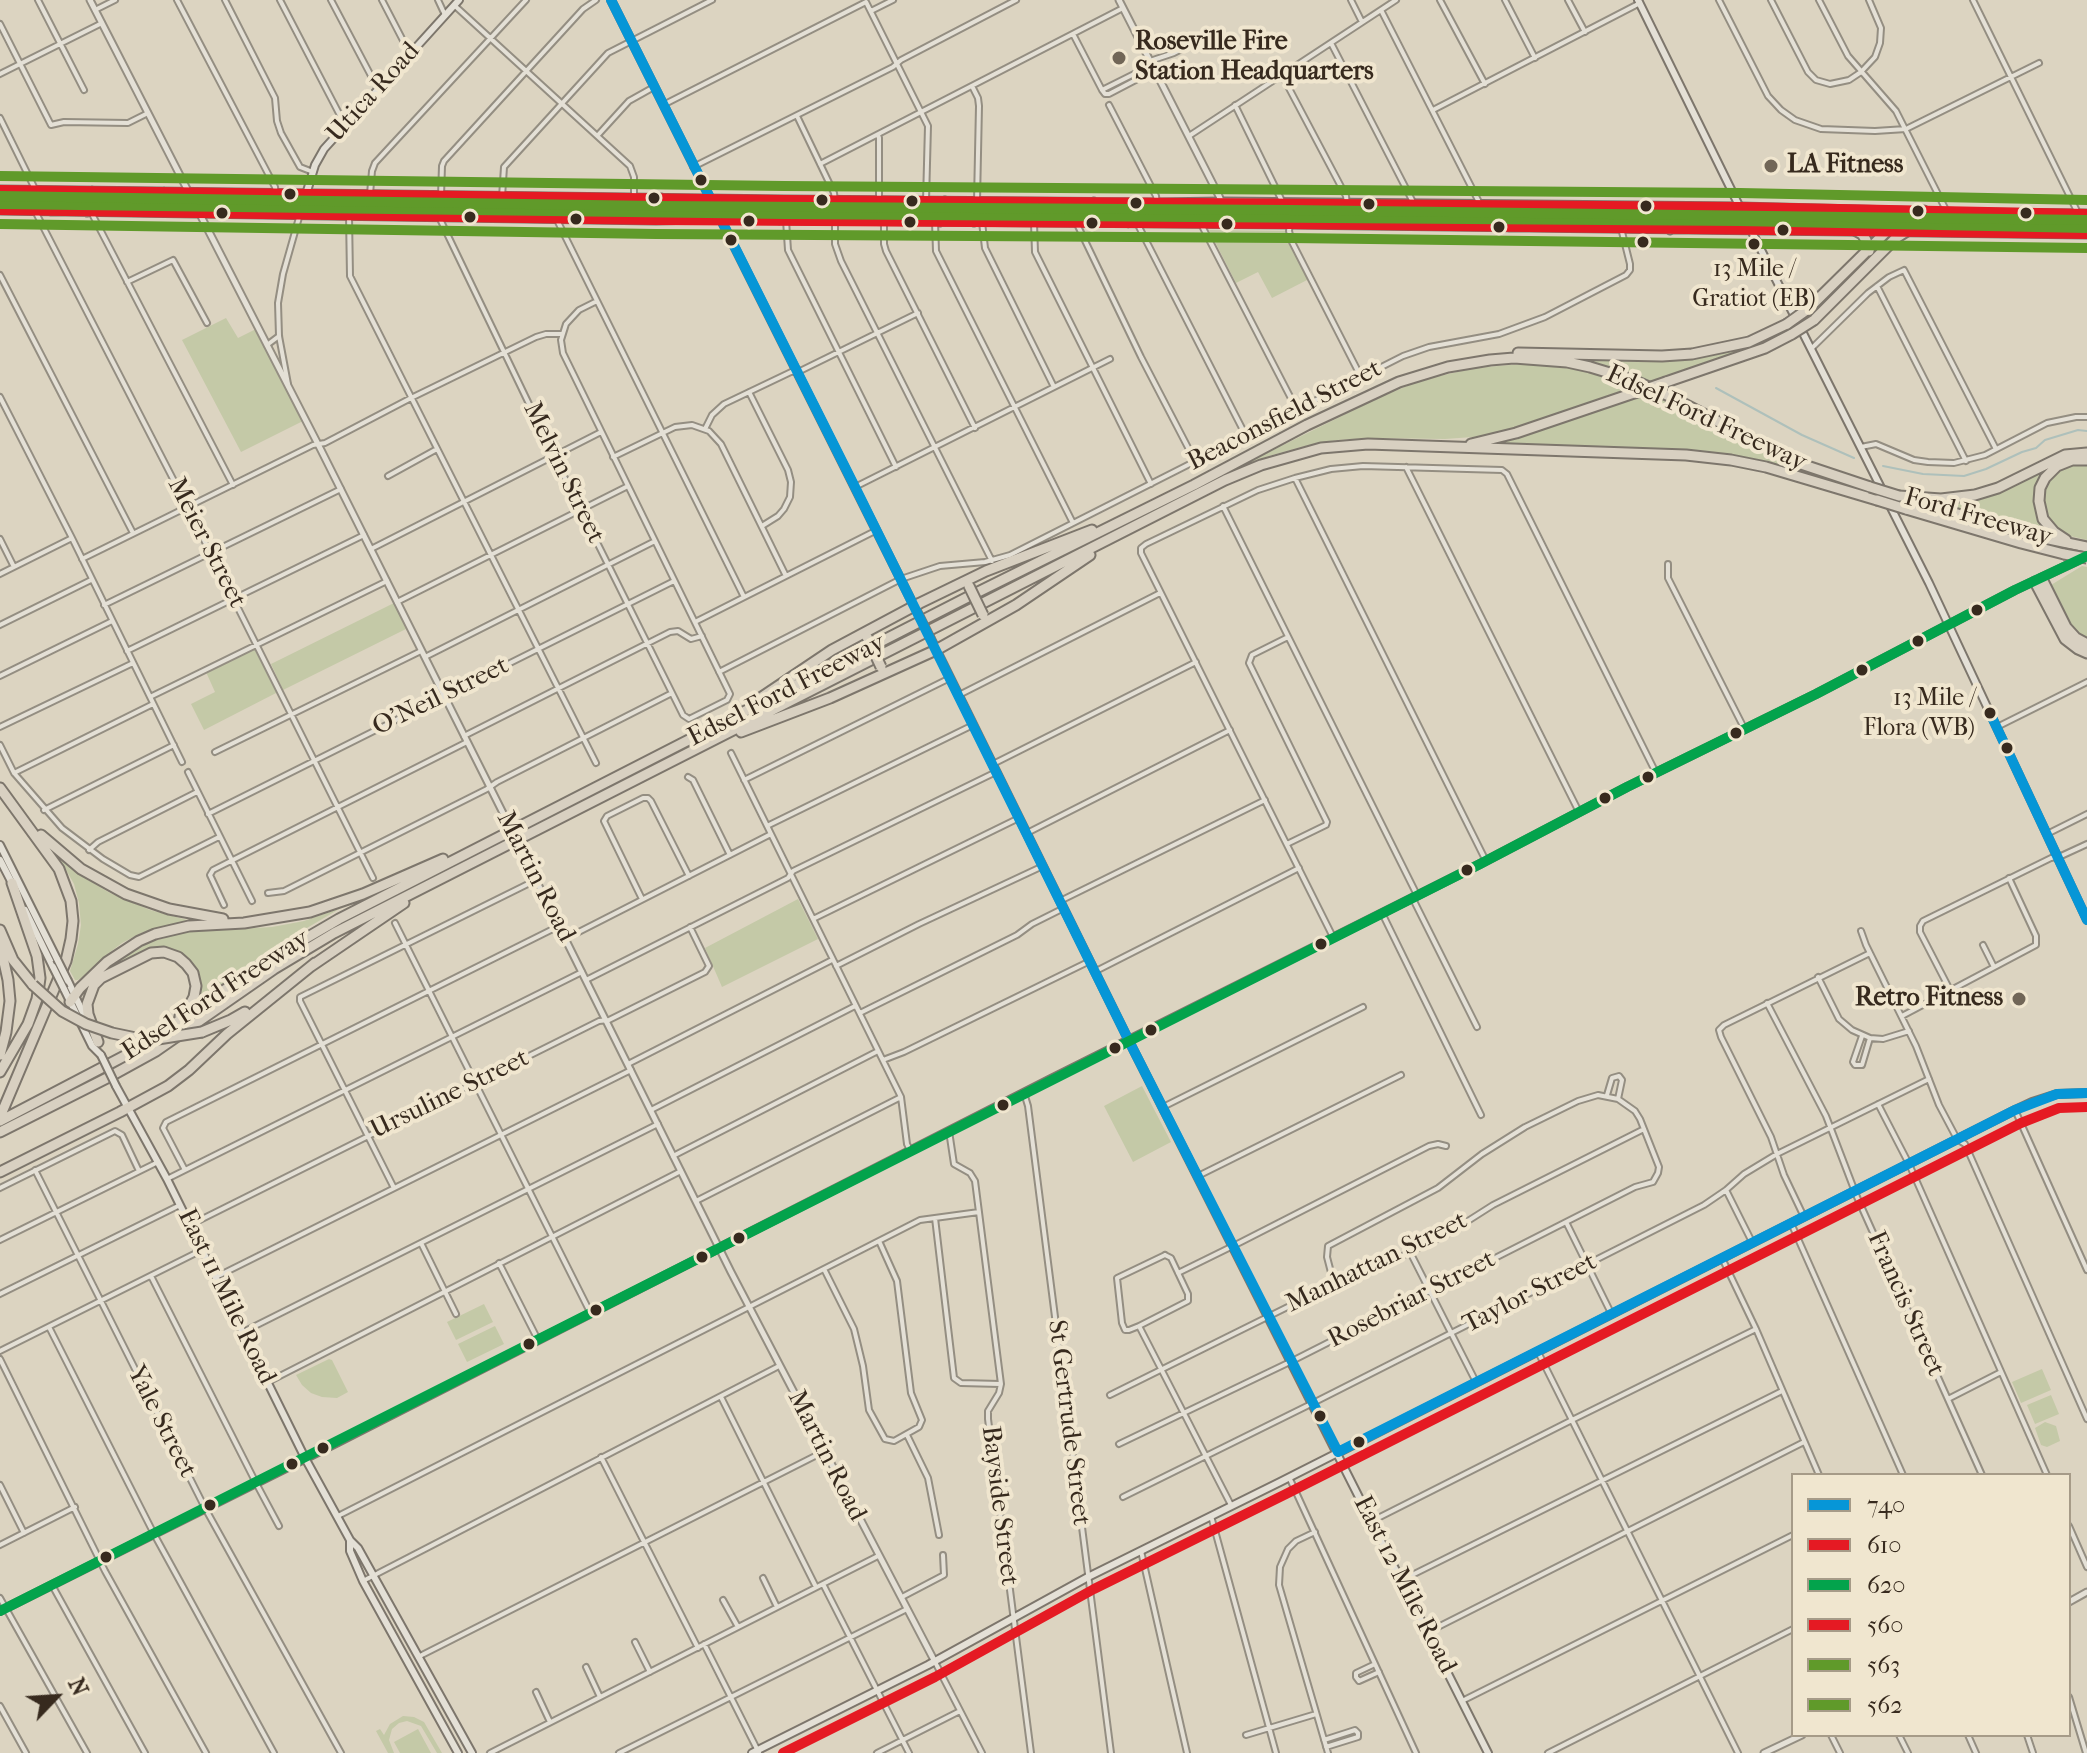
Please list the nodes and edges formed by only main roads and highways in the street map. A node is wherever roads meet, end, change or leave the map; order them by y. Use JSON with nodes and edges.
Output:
{"nodes":[{"id":1,"x":611,"y":0,"type":"edge"},
{"id":2,"x":1639,"y":2,"type":"edge"},
{"id":3,"x":457,"y":3,"type":"edge"},
{"id":4,"x":0,"y":190,"type":"edge"},
{"id":5,"x":55,"y":191,"type":"junction"},
{"id":6,"x":92,"y":191,"type":"junction"},
{"id":7,"x":164,"y":192,"type":"junction"},
{"id":8,"x":231,"y":193,"type":"junction"},
{"id":9,"x":307,"y":194,"type":"junction"},
{"id":10,"x":488,"y":197,"type":"junction"},
{"id":11,"x":524,"y":197,"type":"junction"},
{"id":12,"x":616,"y":198,"type":"junction"},
{"id":13,"x":661,"y":198,"type":"junction"},
{"id":14,"x":710,"y":199,"type":"junction"},
{"id":15,"x":784,"y":200,"type":"junction"},
{"id":16,"x":820,"y":200,"type":"junction"},
{"id":17,"x":945,"y":201,"type":"junction"},
{"id":18,"x":977,"y":201,"type":"junction"},
{"id":19,"x":1094,"y":202,"type":"junction"},
{"id":20,"x":1131,"y":203,"type":"junction"},
{"id":21,"x":1317,"y":203,"type":"junction"},
{"id":22,"x":1368,"y":204,"type":"junction"},
{"id":23,"x":1455,"y":205,"type":"junction"},
{"id":24,"x":1516,"y":205,"type":"junction"},
{"id":25,"x":1618,"y":207,"type":"junction"},
{"id":26,"x":1673,"y":207,"type":"junction"},
{"id":27,"x":1740,"y":207,"type":"junction"},
{"id":28,"x":1805,"y":209,"type":"junction"},
{"id":29,"x":0,"y":210,"type":"edge"},
{"id":30,"x":1838,"y":210,"type":"junction"},
{"id":31,"x":50,"y":211,"type":"junction"},
{"id":32,"x":1924,"y":211,"type":"junction"},
{"id":33,"x":89,"y":212,"type":"junction"},
{"id":34,"x":161,"y":212,"type":"junction"},
{"id":35,"x":222,"y":213,"type":"junction"},
{"id":36,"x":300,"y":214,"type":"junction"},
{"id":37,"x":2083,"y":214,"type":"edge"},
{"id":38,"x":482,"y":217,"type":"junction"},
{"id":39,"x":516,"y":217,"type":"junction"},
{"id":40,"x":610,"y":219,"type":"junction"},
{"id":41,"x":720,"y":219,"type":"junction"},
{"id":42,"x":656,"y":220,"type":"junction"},
{"id":43,"x":783,"y":220,"type":"junction"},
{"id":44,"x":813,"y":220,"type":"junction"},
{"id":45,"x":937,"y":222,"type":"junction"},
{"id":46,"x":978,"y":222,"type":"junction"},
{"id":47,"x":1088,"y":223,"type":"junction"},
{"id":48,"x":1132,"y":223,"type":"junction"},
{"id":49,"x":1312,"y":224,"type":"junction"},
{"id":50,"x":1361,"y":225,"type":"junction"},
{"id":51,"x":1450,"y":226,"type":"junction"},
{"id":52,"x":1509,"y":227,"type":"junction"},
{"id":53,"x":1617,"y":228,"type":"junction"},
{"id":54,"x":1670,"y":230,"type":"junction"},
{"id":55,"x":1751,"y":230,"type":"junction"},
{"id":56,"x":1803,"y":230,"type":"junction"},
{"id":57,"x":1834,"y":230,"type":"junction"},
{"id":58,"x":1855,"y":230,"type":"junction"},
{"id":59,"x":1887,"y":231,"type":"junction"},
{"id":60,"x":1907,"y":231,"type":"junction"},
{"id":61,"x":2086,"y":233,"type":"edge"},
{"id":62,"x":1869,"y":251,"type":"junction"},
{"id":63,"x":1399,"y":382,"type":"junction"},
{"id":64,"x":1456,"y":447,"type":"junction"},
{"id":65,"x":2087,"y":453,"type":"edge"},
{"id":66,"x":2087,"y":460,"type":"edge"},
{"id":67,"x":1194,"y":485,"type":"junction"},
{"id":68,"x":1870,"y":487,"type":"joint"},
{"id":69,"x":1899,"y":496,"type":"junction"},
{"id":70,"x":1877,"y":500,"type":"joint"},
{"id":71,"x":1130,"y":529,"type":"junction"},
{"id":72,"x":2084,"y":546,"type":"edge"},
{"id":73,"x":2087,"y":557,"type":"edge"},
{"id":74,"x":2038,"y":580,"type":"junction"},
{"id":75,"x":965,"y":584,"type":"junction"},
{"id":76,"x":916,"y":609,"type":"junction"},
{"id":77,"x":983,"y":620,"type":"junction"},
{"id":78,"x":1948,"y":625,"type":"junction"},
{"id":79,"x":868,"y":634,"type":"junction"},
{"id":80,"x":2087,"y":644,"type":"edge"},
{"id":81,"x":936,"y":650,"type":"junction"},
{"id":82,"x":2087,"y":653,"type":"edge"},
{"id":83,"x":885,"y":669,"type":"junction"},
{"id":84,"x":727,"y":722,"type":"junction"},
{"id":85,"x":708,"y":743,"type":"junction"},
{"id":86,"x":0,"y":788,"type":"edge"},
{"id":87,"x":23,"y":817,"type":"junction"},
{"id":88,"x":499,"y":838,"type":"junction"},
{"id":89,"x":0,"y":845,"type":"edge"},
{"id":90,"x":0,"y":860,"type":"edge"},
{"id":91,"x":12,"y":883,"type":"junction"},
{"id":92,"x":417,"y":890,"type":"junction"},
{"id":93,"x":275,"y":919,"type":"junction"},
{"id":94,"x":2087,"y":920,"type":"edge"},
{"id":95,"x":0,"y":930,"type":"edge"},
{"id":96,"x":0,"y":944,"type":"edge"},
{"id":97,"x":315,"y":963,"type":"junction"},
{"id":98,"x":73,"y":999,"type":"junction"},
{"id":99,"x":163,"y":1033,"type":"junction"},
{"id":100,"x":1130,"y":1040,"type":"junction"},
{"id":101,"x":98,"y":1042,"type":"junction"},
{"id":102,"x":0,"y":1055,"type":"edge"},
{"id":103,"x":101,"y":1055,"type":"junction"},
{"id":104,"x":0,"y":1072,"type":"edge"},
{"id":105,"x":2087,"y":1093,"type":"edge"},
{"id":106,"x":127,"y":1108,"type":"junction"},
{"id":107,"x":1,"y":1115,"type":"edge"},
{"id":108,"x":0,"y":1132,"type":"edge"},
{"id":109,"x":0,"y":1172,"type":"edge"},
{"id":110,"x":1338,"y":1452,"type":"junction"},
{"id":111,"x":305,"y":1458,"type":"junction"},
{"id":112,"x":350,"y":1540,"type":"junction"},
{"id":113,"x":3,"y":1609,"type":"edge"},
{"id":114,"x":406,"y":1636,"type":"junction"},
{"id":115,"x":396,"y":1640,"type":"junction"},
{"id":116,"x":432,"y":1682,"type":"junction"},
{"id":117,"x":421,"y":1687,"type":"junction"},
{"id":118,"x":756,"y":1752,"type":"edge"},
{"id":119,"x":458,"y":1753,"type":"edge"},
{"id":120,"x":472,"y":1753,"type":"edge"},
{"id":121,"x":1488,"y":1753,"type":"edge"}],
"edges":[{"from":1,"to":14,"type":"main road","name":"East 12 Mile Road"},
{"from":2,"to":27,"type":"main road"},
{"from":3,"to":9,"type":"main road","name":"Utica Road"},
{"from":4,"to":5,"type":"main road"},
{"from":5,"to":6,"type":"main road"},
{"from":5,"to":31,"type":"main road"},
{"from":6,"to":7,"type":"main road"},
{"from":6,"to":33,"type":"main road"},
{"from":7,"to":8,"type":"main road"},
{"from":7,"to":34,"type":"main road"},
{"from":8,"to":9,"type":"main road"},
{"from":8,"to":35,"type":"main road"},
{"from":9,"to":10,"type":"main road"},
{"from":9,"to":36,"type":"main road","name":"Utica Road"},
{"from":10,"to":11,"type":"main road"},
{"from":10,"to":38,"type":"main road"},
{"from":11,"to":12,"type":"main road"},
{"from":11,"to":39,"type":"main road"},
{"from":12,"to":13,"type":"main road"},
{"from":12,"to":40,"type":"main road"},
{"from":13,"to":14,"type":"main road"},
{"from":13,"to":42,"type":"main road"},
{"from":14,"to":15,"type":"main road"},
{"from":14,"to":41,"type":"main road","name":"East 12 Mile Road"},
{"from":15,"to":16,"type":"main road"},
{"from":15,"to":43,"type":"main road"},
{"from":16,"to":17,"type":"main road"},
{"from":16,"to":44,"type":"main road"},
{"from":17,"to":18,"type":"main road"},
{"from":17,"to":45,"type":"main road"},
{"from":18,"to":19,"type":"main road"},
{"from":18,"to":46,"type":"main road"},
{"from":19,"to":20,"type":"main road"},
{"from":19,"to":47,"type":"main road"},
{"from":20,"to":21,"type":"main road"},
{"from":20,"to":48,"type":"main road"},
{"from":21,"to":22,"type":"main road"},
{"from":21,"to":49,"type":"main road"},
{"from":22,"to":23,"type":"main road"},
{"from":22,"to":50,"type":"main road"},
{"from":23,"to":24,"type":"main road"},
{"from":23,"to":51,"type":"main road"},
{"from":24,"to":25,"type":"main road"},
{"from":24,"to":52,"type":"main road"},
{"from":25,"to":26,"type":"main road"},
{"from":25,"to":53,"type":"main road"},
{"from":26,"to":27,"type":"main road"},
{"from":26,"to":54,"type":"main road"},
{"from":27,"to":28,"type":"main road"},
{"from":27,"to":55,"type":"main road"},
{"from":28,"to":30,"type":"main road"},
{"from":28,"to":56,"type":"main road"},
{"from":29,"to":31,"type":"main road"},
{"from":30,"to":32,"type":"main road"},
{"from":30,"to":57,"type":"main road"},
{"from":31,"to":33,"type":"main road"},
{"from":32,"to":37,"type":"main road"},
{"from":32,"to":59,"type":"highway"},
{"from":33,"to":34,"type":"main road"},
{"from":34,"to":35,"type":"main road"},
{"from":35,"to":36,"type":"main road"},
{"from":36,"to":38,"type":"main road"},
{"from":38,"to":39,"type":"main road"},
{"from":39,"to":40,"type":"main road"},
{"from":40,"to":42,"type":"main road"},
{"from":41,"to":42,"type":"main road"},
{"from":41,"to":43,"type":"main road"},
{"from":41,"to":76,"type":"main road","name":"East 12 Mile Road"},
{"from":43,"to":44,"type":"main road"},
{"from":44,"to":45,"type":"main road"},
{"from":45,"to":46,"type":"main road"},
{"from":46,"to":47,"type":"main road"},
{"from":47,"to":48,"type":"main road"},
{"from":48,"to":49,"type":"main road"},
{"from":49,"to":50,"type":"main road"},
{"from":50,"to":51,"type":"main road"},
{"from":51,"to":52,"type":"main road"},
{"from":52,"to":53,"type":"main road"},
{"from":53,"to":54,"type":"main road"},
{"from":54,"to":55,"type":"main road"},
{"from":55,"to":56,"type":"main road"},
{"from":55,"to":78,"type":"main road"},
{"from":56,"to":57,"type":"main road"},
{"from":57,"to":58,"type":"main road"},
{"from":58,"to":59,"type":"main road"},
{"from":58,"to":62,"type":"highway"},
{"from":59,"to":60,"type":"main road"},
{"from":59,"to":62,"type":"highway"},
{"from":60,"to":61,"type":"main road"},
{"from":60,"to":64,"type":"highway","bridge":true},
{"from":62,"to":63,"type":"highway","bridge":true},
{"from":63,"to":67,"type":"highway","name":"Edsel Ford Freeway"},
{"from":63,"to":68,"type":"highway","name":"Edsel Ford Freeway"},
{"from":64,"to":70,"type":"highway","name":"Edsel Ford Freeway"},
{"from":64,"to":71,"type":"highway","name":"Edsel Ford Freeway"},
{"from":65,"to":69,"type":"highway"},
{"from":66,"to":72,"type":"highway"},
{"from":67,"to":75,"type":"highway"},
{"from":67,"to":84,"type":"highway","name":"Edsel Ford Freeway"},
{"from":68,"to":69,"type":"highway","name":"Ford Freeway","bridge":true},
{"from":69,"to":72,"type":"highway","name":"Ford Freeway"},
{"from":70,"to":73,"type":"highway","name":"Ford Freeway","bridge":true},
{"from":71,"to":77,"type":"highway"},
{"from":71,"to":85,"type":"highway","name":"Edsel Ford Freeway"},
{"from":73,"to":74,"type":"main road"},
{"from":74,"to":78,"type":"main road"},
{"from":74,"to":80,"type":"highway"},
{"from":74,"to":82,"type":"highway"},
{"from":75,"to":76,"type":"highway"},
{"from":75,"to":77,"type":"highway","bridge":true},
{"from":76,"to":79,"type":"highway"},
{"from":76,"to":81,"type":"main road","name":"East 12 Mile Road","bridge":true},
{"from":77,"to":81,"type":"highway"},
{"from":78,"to":94,"type":"main road"},
{"from":78,"to":100,"type":"main road"},
{"from":79,"to":83,"type":"highway","bridge":true},
{"from":79,"to":84,"type":"highway"},
{"from":81,"to":83,"type":"highway"},
{"from":81,"to":100,"type":"main road","name":"East 12 Mile Road"},
{"from":83,"to":85,"type":"highway"},
{"from":84,"to":88,"type":"highway","name":"Edsel Ford Freeway"},
{"from":85,"to":92,"type":"highway","name":"Edsel Ford Freeway"},
{"from":86,"to":87,"type":"highway"},
{"from":87,"to":93,"type":"highway"},
{"from":87,"to":107,"type":"highway"},
{"from":88,"to":93,"type":"highway"},
{"from":88,"to":99,"type":"highway","name":"Edsel Ford Freeway"},
{"from":89,"to":98,"type":"main road","name":"East 11 Mile Road","bridge":true},
{"from":90,"to":91,"type":"main road","name":"East 11 Mile Road"},
{"from":91,"to":98,"type":"main road","name":"East 11 Mile Road","bridge":true},
{"from":91,"to":104,"type":"highway"},
{"from":92,"to":97,"type":"highway"},
{"from":92,"to":108,"type":"highway","name":"Edsel Ford Freeway"},
{"from":93,"to":98,"type":"highway"},
{"from":95,"to":97,"type":"highway","bridge":true},
{"from":96,"to":102,"type":"highway"},
{"from":97,"to":106,"type":"highway"},
{"from":98,"to":101,"type":"main road","name":"East 11 Mile Road"},
{"from":98,"to":103,"type":"main road","name":"East 11 Mile Road"},
{"from":99,"to":101,"type":"highway"},
{"from":99,"to":107,"type":"highway","name":"Edsel Ford Freeway"},
{"from":100,"to":110,"type":"main road","name":"East 12 Mile Road"},
{"from":100,"to":111,"type":"main road"},
{"from":101,"to":103,"type":"main road","name":"East 11 Mile Road"},
{"from":103,"to":106,"type":"main road","name":"East 11 Mile Road","bridge":true},
{"from":105,"to":110,"type":"main road"},
{"from":106,"to":109,"type":"highway"},
{"from":106,"to":111,"type":"main road","name":"East 11 Mile Road"},
{"from":110,"to":118,"type":"main road"},
{"from":110,"to":121,"type":"main road","name":"East 12 Mile Road"},
{"from":111,"to":112,"type":"main road","name":"East 11 Mile Road"},
{"from":111,"to":113,"type":"main road"},
{"from":112,"to":114,"type":"main road","name":"East 11 Mile Road"},
{"from":112,"to":115,"type":"main road","name":"East 11 Mile Road"},
{"from":114,"to":115,"type":"main road"},
{"from":114,"to":116,"type":"main road","name":"East 11 Mile Road"},
{"from":115,"to":117,"type":"main road","name":"East 11 Mile Road"},
{"from":116,"to":117,"type":"main road"},
{"from":116,"to":120,"type":"main road","name":"East 11 Mile Road"},
{"from":117,"to":119,"type":"main road","name":"East 11 Mile Road"}]}
